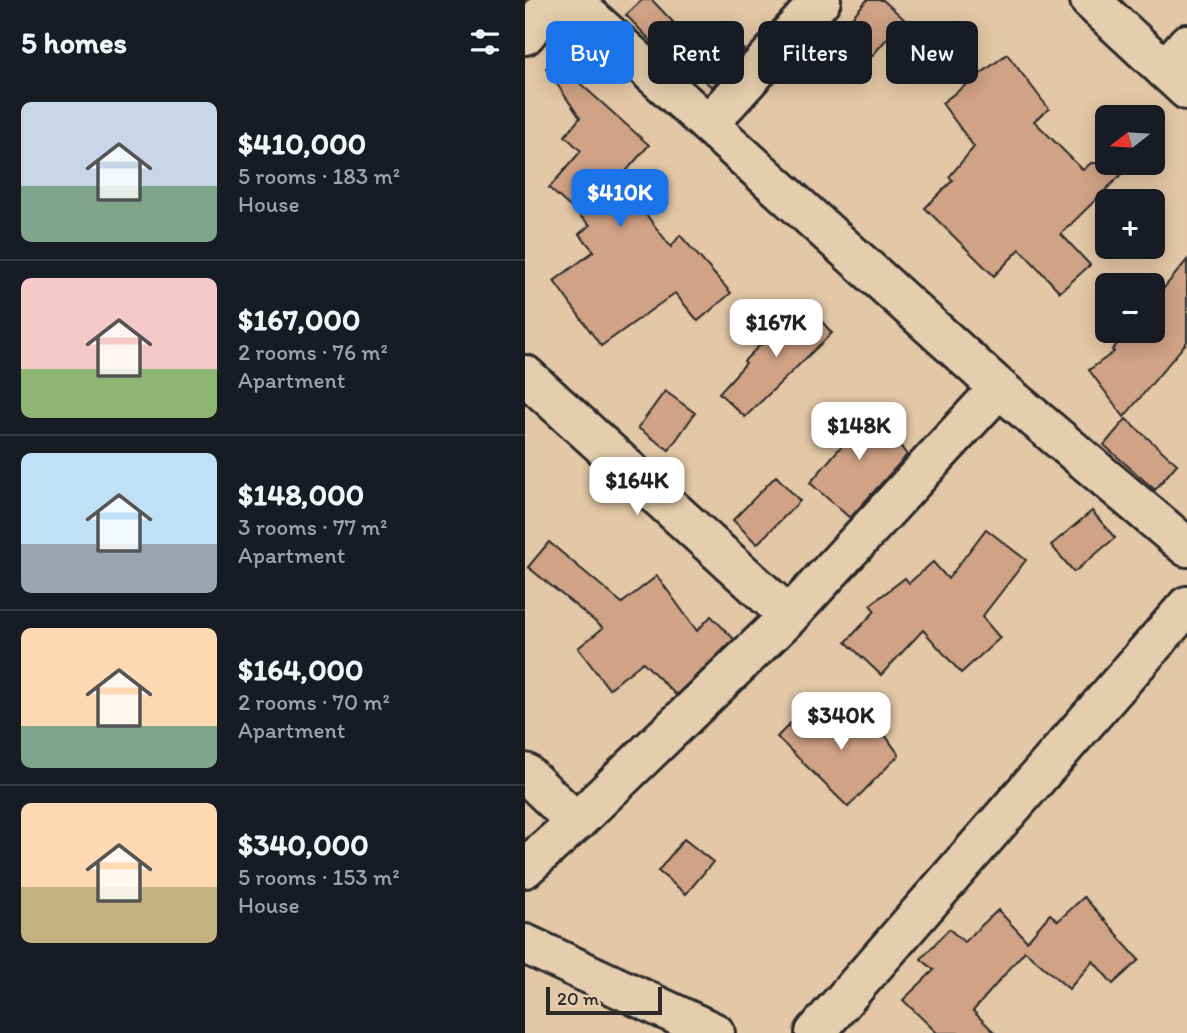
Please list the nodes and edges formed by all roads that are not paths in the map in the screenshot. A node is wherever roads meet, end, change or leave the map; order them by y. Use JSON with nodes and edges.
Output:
{"nodes":[{"id":1,"x":555,"y":0,"type":"edge"},
{"id":2,"x":571,"y":0,"type":"edge"},
{"id":3,"x":821,"y":0,"type":"edge"},
{"id":4,"x":1090,"y":0,"type":"edge"},
{"id":5,"x":525,"y":35,"type":"edge"},
{"id":6,"x":1180,"y":68,"type":"edge"},
{"id":7,"x":708,"y":124,"type":"junction"},
{"id":8,"x":525,"y":375,"type":"edge"},
{"id":9,"x":999,"y":388,"type":"junction"},
{"id":10,"x":1187,"y":547,"type":"edge"},
{"id":11,"x":1187,"y":606,"type":"edge"},
{"id":12,"x":789,"y":616,"type":"junction"},
{"id":13,"x":525,"y":773,"type":"edge"},
{"id":14,"x":576,"y":822,"type":"junction"},
{"id":15,"x":525,"y":867,"type":"edge"},
{"id":16,"x":525,"y":944,"type":"edge"},
{"id":17,"x":715,"y":1033,"type":"edge"},
{"id":18,"x":815,"y":1033,"type":"edge"}],
"edges":[{"from":1,"to":5,"type":"street"},
{"from":2,"to":7,"type":"street"},
{"from":3,"to":7,"type":"street"},
{"from":4,"to":6,"type":"street"},
{"from":7,"to":9,"type":"street"},
{"from":8,"to":12,"type":"street"},
{"from":9,"to":10,"type":"street"},
{"from":9,"to":12,"type":"street"},
{"from":11,"to":18,"type":"street"},
{"from":12,"to":14,"type":"street"},
{"from":13,"to":14,"type":"street"},
{"from":14,"to":15,"type":"street"},
{"from":16,"to":17,"type":"street"}]}
